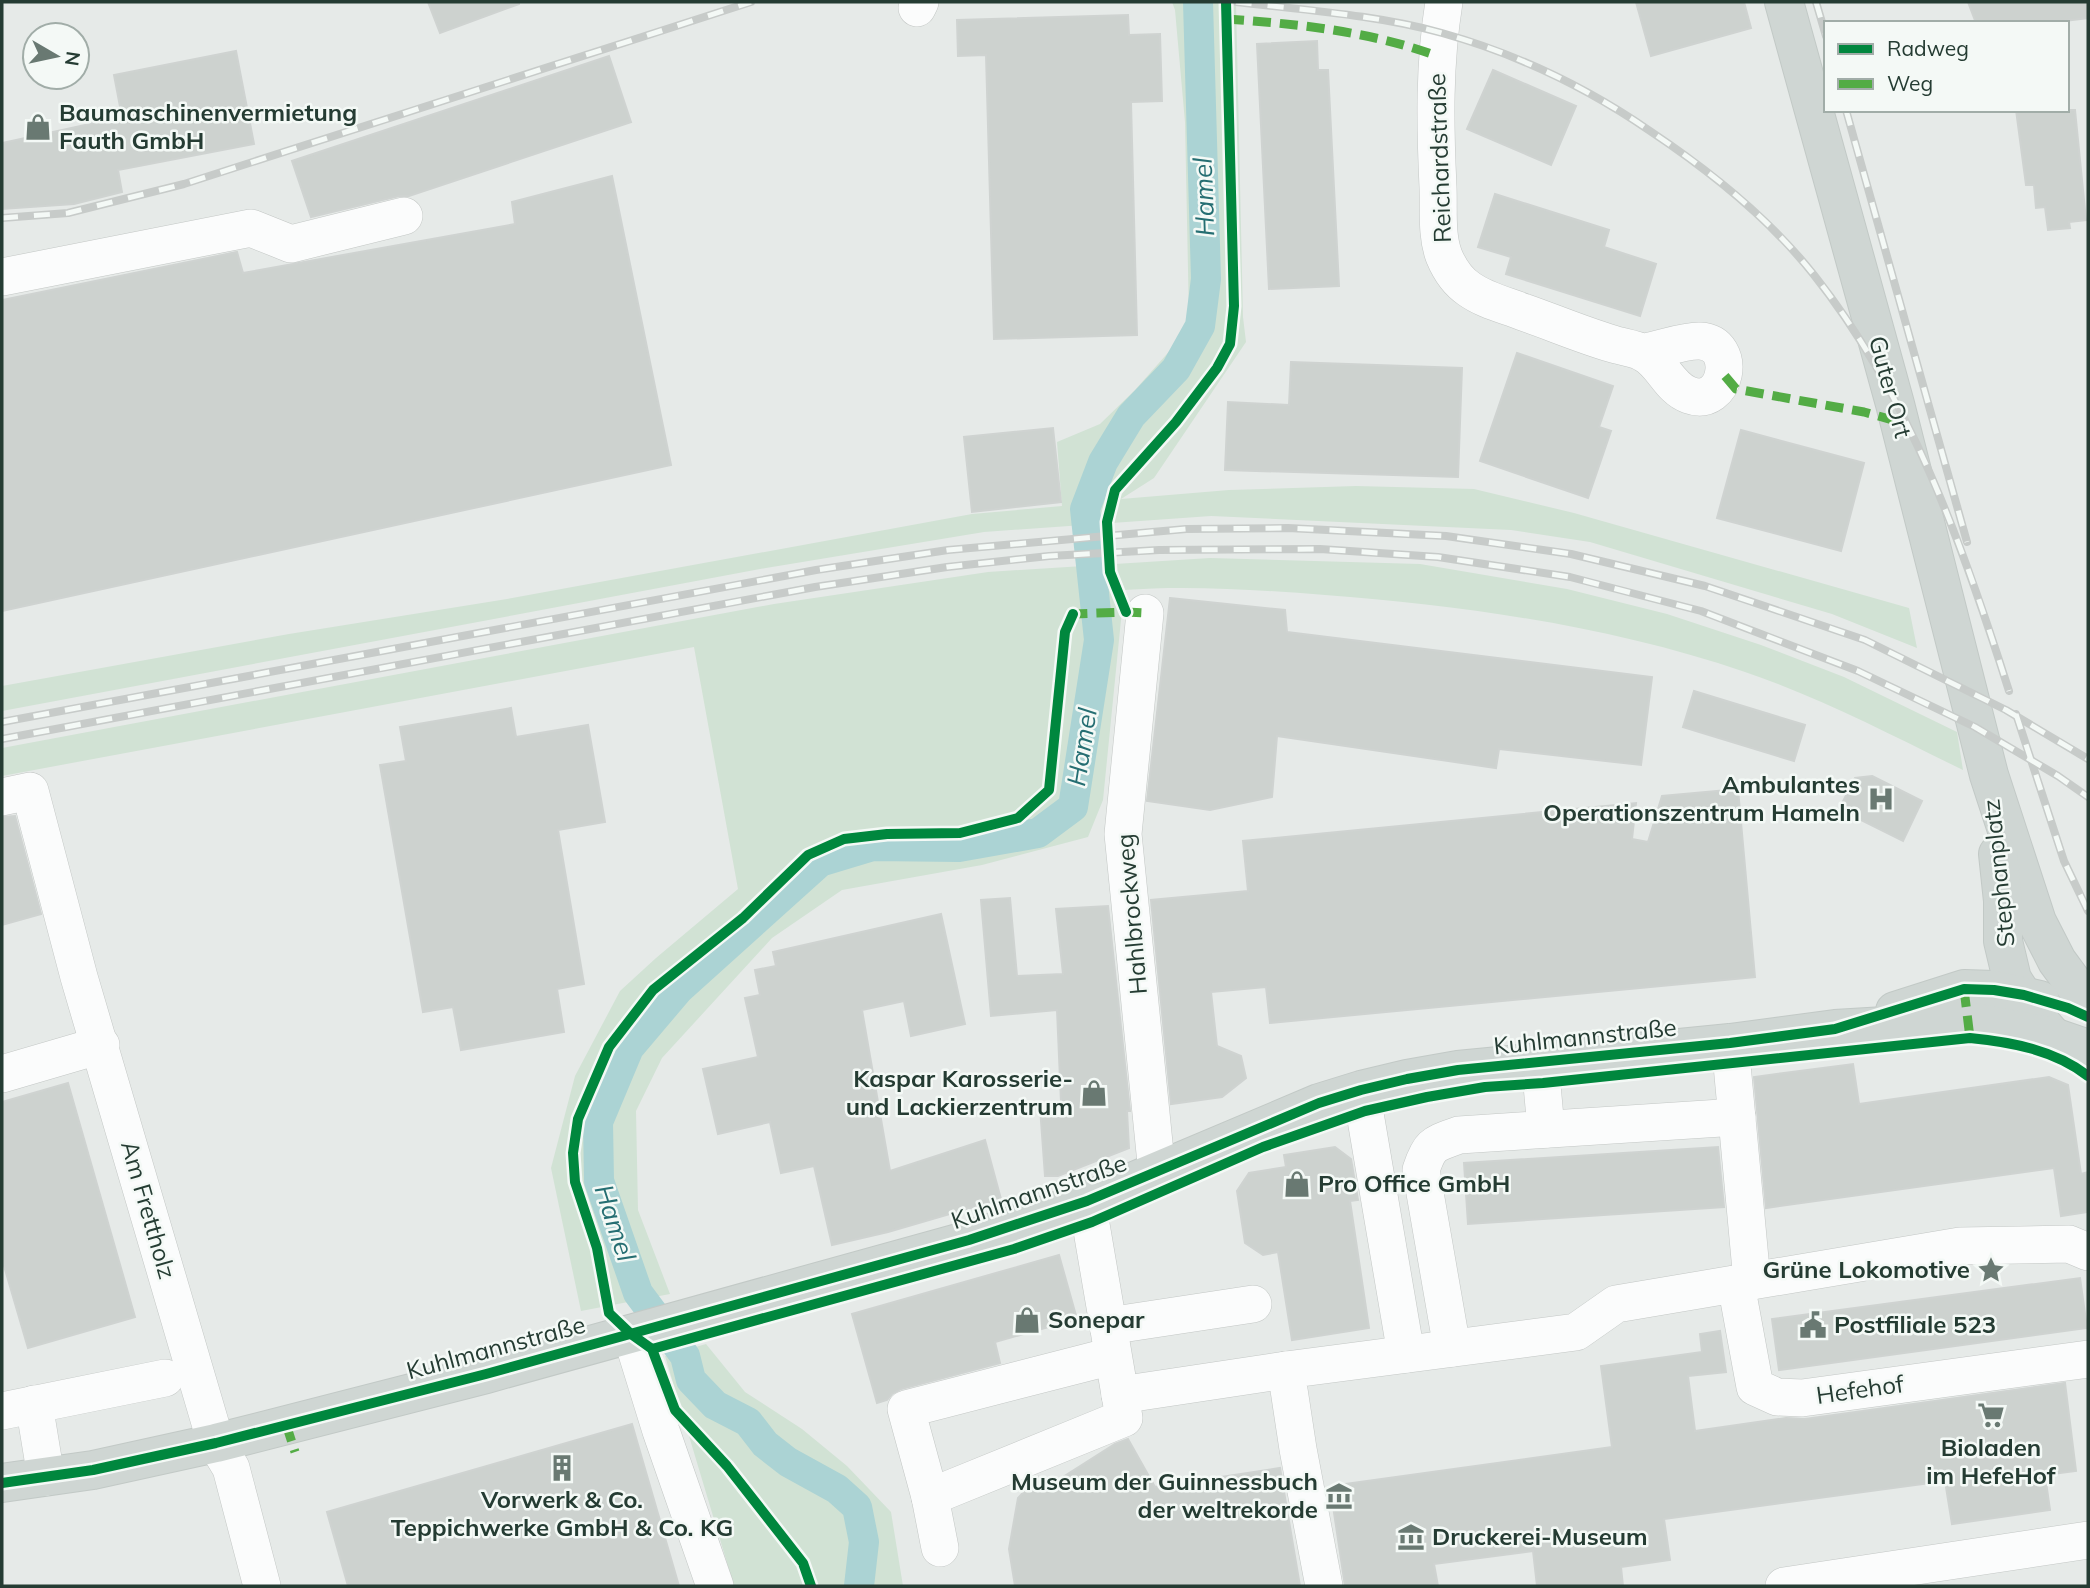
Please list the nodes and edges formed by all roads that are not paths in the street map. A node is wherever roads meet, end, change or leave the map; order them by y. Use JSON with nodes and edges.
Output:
{"nodes":[{"id":1,"x":1444,"y":2,"type":"edge"},
{"id":2,"x":1784,"y":2,"type":"edge"},
{"id":3,"x":404,"y":216,"type":"dead end"},
{"id":4,"x":2,"y":277,"type":"edge"},
{"id":5,"x":1643,"y":352,"type":"dead end"},
{"id":6,"x":1145,"y":613,"type":"dead end"},
{"id":7,"x":1989,"y":775,"type":"junction"},
{"id":8,"x":2,"y":797,"type":"edge"},
{"id":9,"x":2037,"y":922,"type":"junction"},
{"id":10,"x":2003,"y":941,"type":"junction"},
{"id":11,"x":2024,"y":995,"type":"junction"},
{"id":12,"x":2088,"y":1003,"type":"edge"},
{"id":13,"x":1966,"y":1005,"type":"junction"},
{"id":14,"x":2088,"y":1017,"type":"edge"},
{"id":15,"x":1730,"y":1043,"type":"junction"},
{"id":16,"x":2071,"y":1043,"type":"edge"},
{"id":17,"x":101,"y":1045,"type":"junction"},
{"id":18,"x":1540,"y":1063,"type":"junction"},
{"id":19,"x":2,"y":1074,"type":"edge"},
{"id":20,"x":1361,"y":1090,"type":"junction"},
{"id":21,"x":1737,"y":1117,"type":"junction"},
{"id":22,"x":1546,"y":1129,"type":"junction"},
{"id":23,"x":1157,"y":1174,"type":"junction"},
{"id":24,"x":1087,"y":1201,"type":"junction"},
{"id":25,"x":2088,"y":1252,"type":"edge"},
{"id":26,"x":1744,"y":1282,"type":"junction"},
{"id":27,"x":1253,"y":1304,"type":"dead end"},
{"id":28,"x":639,"y":1331,"type":"junction"},
{"id":29,"x":1110,"y":1341,"type":"junction"},
{"id":30,"x":1452,"y":1348,"type":"junction"},
{"id":31,"x":1406,"y":1354,"type":"junction"},
{"id":32,"x":2079,"y":1360,"type":"edge"},
{"id":33,"x":1286,"y":1370,"type":"junction"},
{"id":34,"x":165,"y":1378,"type":"dead end"},
{"id":35,"x":1122,"y":1407,"type":"junction"},
{"id":36,"x":18,"y":1408,"type":"edge"},
{"id":37,"x":216,"y":1443,"type":"junction"},
{"id":38,"x":46,"y":1477,"type":"junction"},
{"id":39,"x":2,"y":1483,"type":"edge"},
{"id":40,"x":930,"y":1497,"type":"junction"},
{"id":41,"x":2088,"y":1540,"type":"edge"},
{"id":42,"x":940,"y":1548,"type":"dead end"},
{"id":43,"x":262,"y":1586,"type":"edge"},
{"id":44,"x":715,"y":1586,"type":"edge"},
{"id":45,"x":1324,"y":1586,"type":"edge"},
{"id":46,"x":1784,"y":1586,"type":"edge"}],
"edges":[{"from":1,"to":5,"type":"street","name":"Reichardstraße"},
{"from":2,"to":7,"type":"main road","name":"Guter Ort"},
{"from":3,"to":4,"type":"street"},
{"from":6,"to":23,"type":"street","name":"Hahlbrockweg"},
{"from":7,"to":9,"type":"main road","name":"Stephanplatz"},
{"from":7,"to":10,"type":"main road","name":"Stephanplatz"},
{"from":8,"to":17,"type":"street","name":"Am Frettholz"},
{"from":9,"to":11,"type":"main road","name":"Stephanplatz"},
{"from":9,"to":12,"type":"main road","name":"Stephanplatz"},
{"from":10,"to":11,"type":"main road","name":"Stephanplatz"},
{"from":10,"to":13,"type":"main road"},
{"from":11,"to":13,"type":"main road"},
{"from":11,"to":14,"type":"main road"},
{"from":11,"to":16,"type":"main road","name":"Stephanplatz"},
{"from":13,"to":15,"type":"main road","name":"Kuhlmannstraße"},
{"from":13,"to":16,"type":"main road","name":"Kuhlmannstraße"},
{"from":15,"to":18,"type":"main road","name":"Kuhlmannstraße"},
{"from":15,"to":21,"type":"street"},
{"from":17,"to":19,"type":"street"},
{"from":17,"to":37,"type":"street","name":"Am Frettholz"},
{"from":18,"to":20,"type":"main road","name":"Kuhlmannstraße"},
{"from":18,"to":22,"type":"street"},
{"from":20,"to":23,"type":"main road","name":"Kuhlmannstraße"},
{"from":20,"to":31,"type":"street"},
{"from":21,"to":22,"type":"street"},
{"from":21,"to":26,"type":"street"},
{"from":22,"to":30,"type":"street"},
{"from":23,"to":24,"type":"main road","name":"Kuhlmannstraße"},
{"from":24,"to":28,"type":"main road","name":"Kuhlmannstraße"},
{"from":24,"to":29,"type":"street"},
{"from":25,"to":26,"type":"street"},
{"from":26,"to":30,"type":"street"},
{"from":26,"to":32,"type":"street","name":"Hefehof"},
{"from":27,"to":29,"type":"street"},
{"from":28,"to":37,"type":"main road","name":"Kuhlmannstraße"},
{"from":28,"to":44,"type":"street"},
{"from":29,"to":35,"type":"street"},
{"from":29,"to":40,"type":"street"},
{"from":30,"to":31,"type":"street"},
{"from":31,"to":33,"type":"street"},
{"from":33,"to":35,"type":"street"},
{"from":33,"to":45,"type":"street"},
{"from":34,"to":36,"type":"street"},
{"from":35,"to":40,"type":"street"},
{"from":36,"to":38,"type":"street"},
{"from":37,"to":38,"type":"main road","name":"Kuhlmannstraße"},
{"from":37,"to":43,"type":"street","name":"Am Frettholz"},
{"from":38,"to":39,"type":"main road","name":"Kuhlmannstraße"},
{"from":40,"to":42,"type":"street"},
{"from":41,"to":46,"type":"street"}]}
